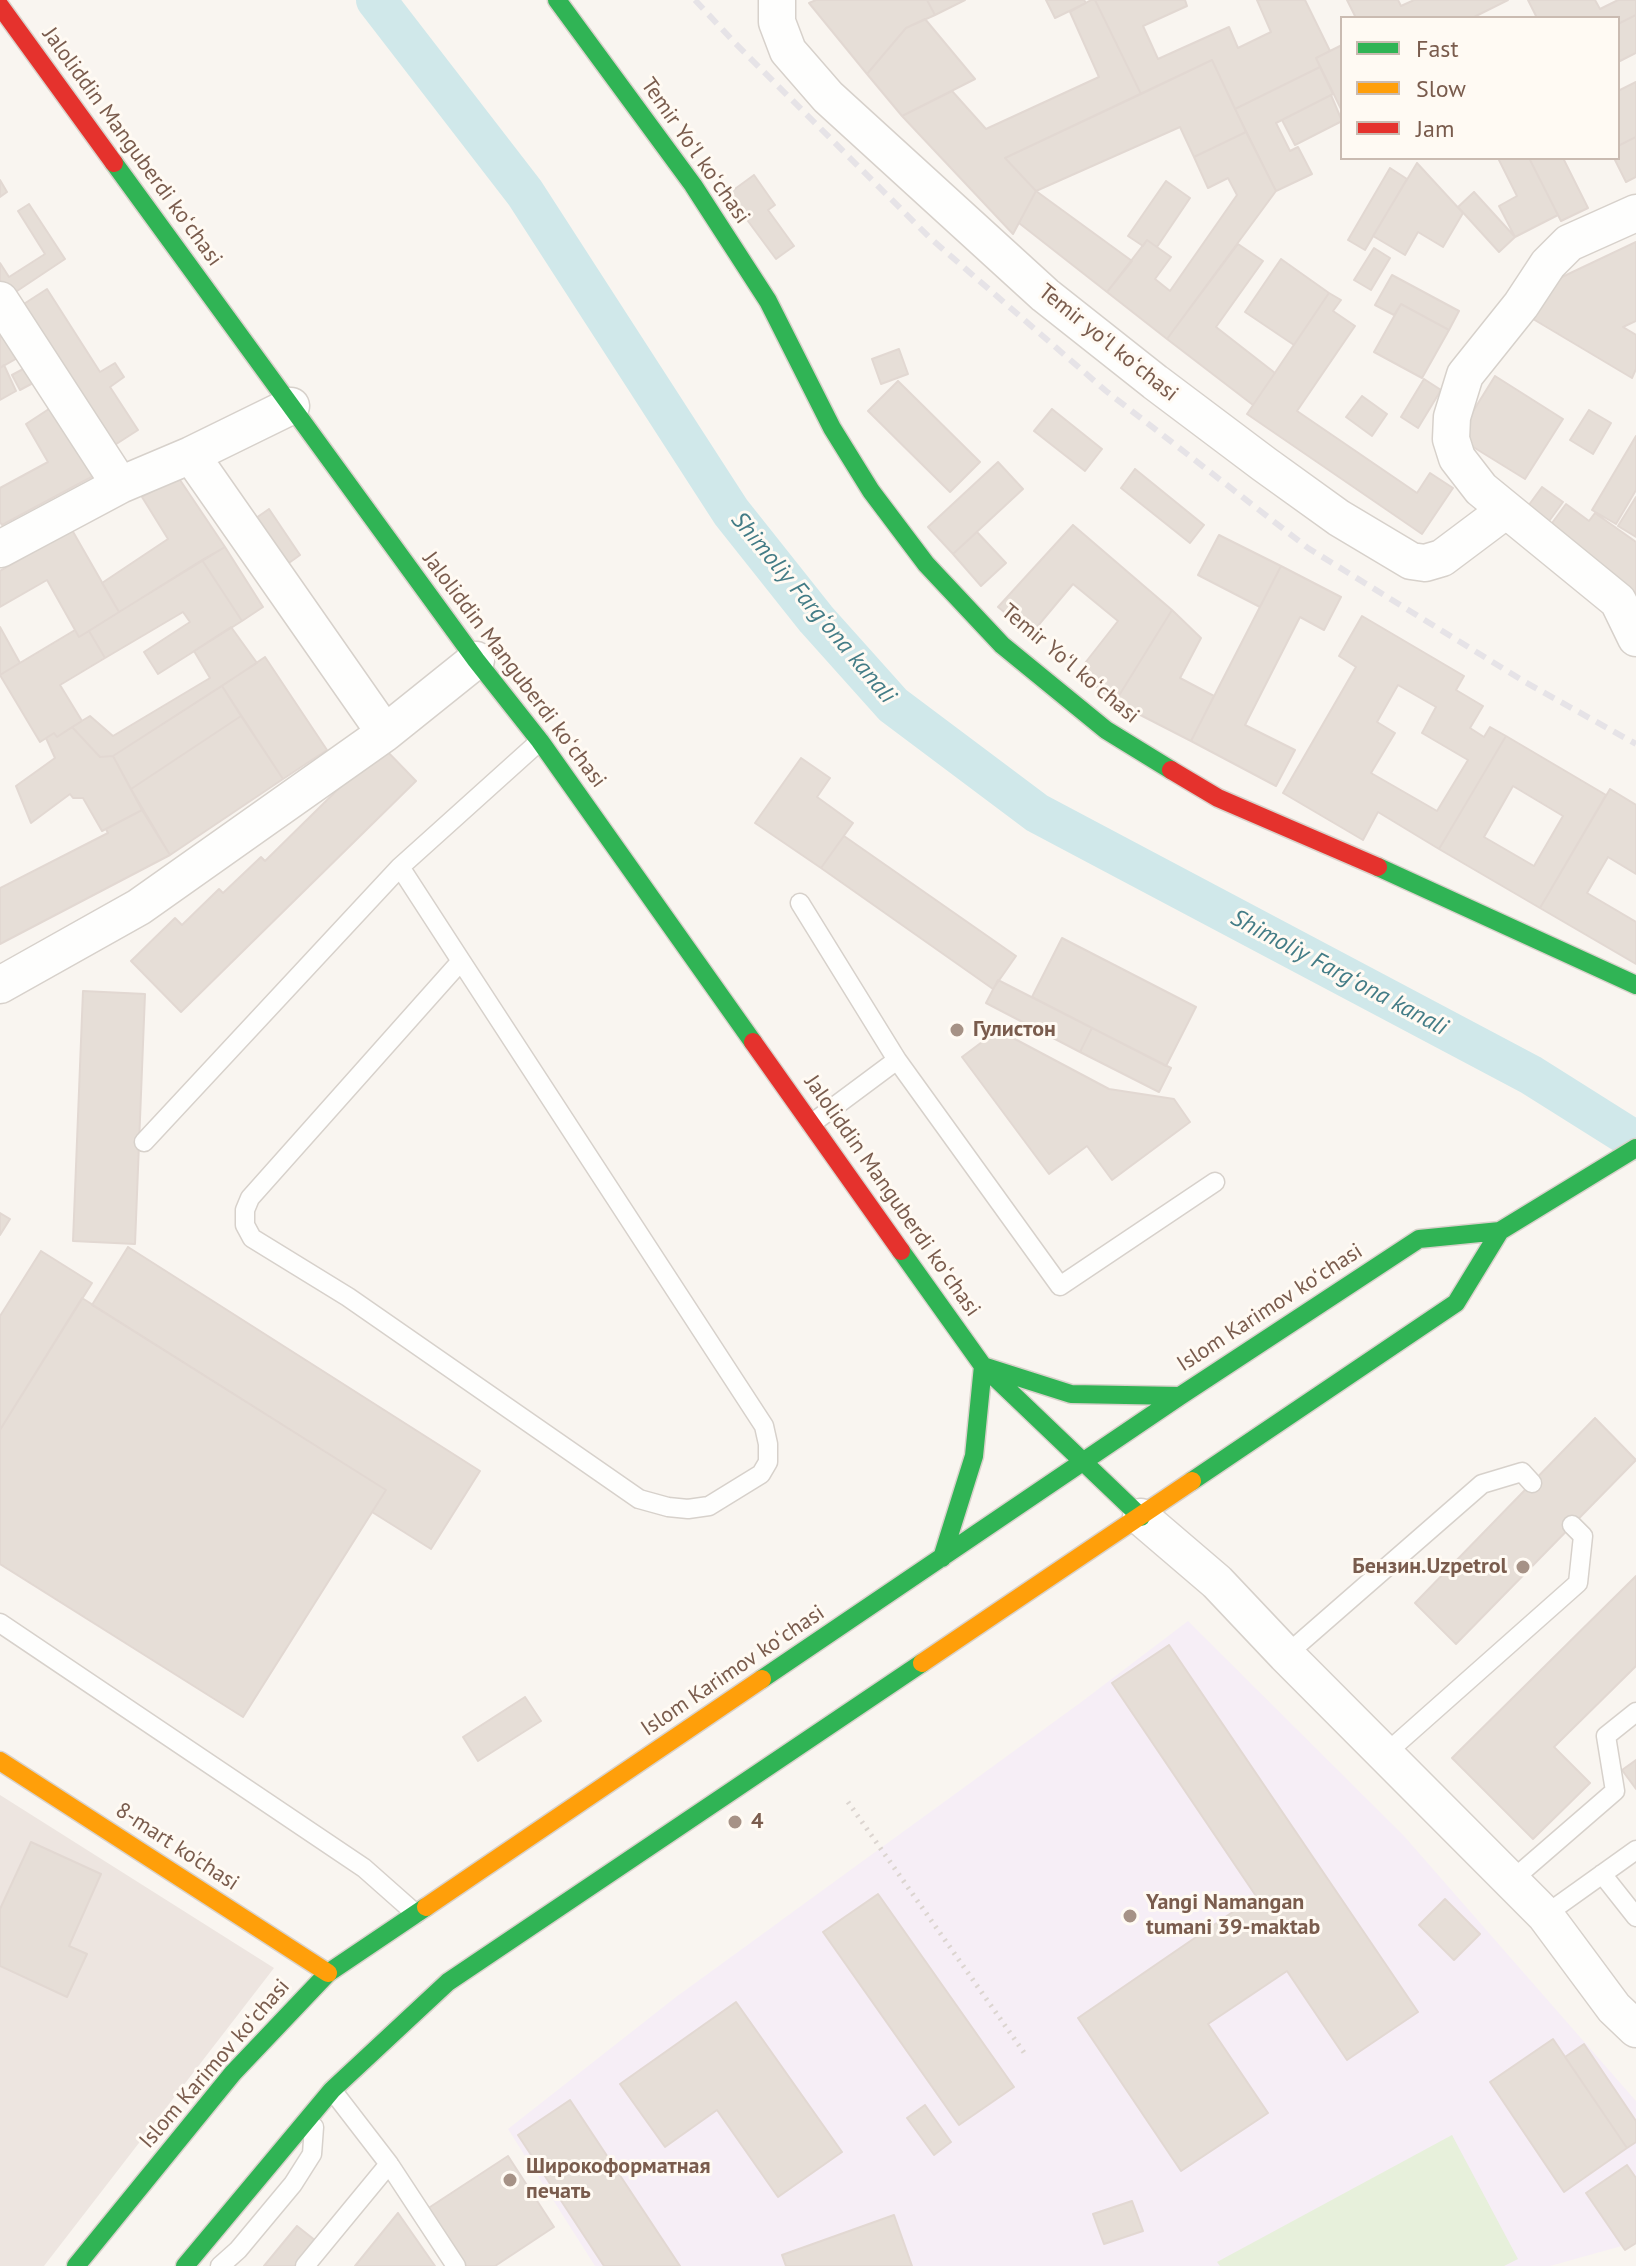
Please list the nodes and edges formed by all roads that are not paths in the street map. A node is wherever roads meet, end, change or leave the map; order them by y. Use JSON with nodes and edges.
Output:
{"nodes":[{"id":1,"x":557,"y":0,"type":"edge"},
{"id":2,"x":777,"y":0,"type":"edge"},
{"id":3,"x":0,"y":6,"type":"edge"},
{"id":4,"x":1636,"y":213,"type":"edge"},
{"id":5,"x":0,"y":300,"type":"edge"},
{"id":6,"x":291,"y":406,"type":"junction"},
{"id":7,"x":191,"y":455,"type":"junction"},
{"id":8,"x":120,"y":485,"type":"junction"},
{"id":9,"x":1506,"y":510,"type":"junction"},
{"id":10,"x":0,"y":549,"type":"edge"},
{"id":11,"x":1636,"y":638,"type":"edge"},
{"id":12,"x":476,"y":660,"type":"junction"},
{"id":13,"x":385,"y":733,"type":"junction"},
{"id":14,"x":540,"y":741,"type":"junction"},
{"id":15,"x":400,"y":867,"type":"junction"},
{"id":16,"x":800,"y":903,"type":"dead end"},
{"id":17,"x":461,"y":961,"type":"junction"},
{"id":18,"x":0,"y":985,"type":"edge"},
{"id":19,"x":1636,"y":985,"type":"edge"},
{"id":20,"x":897,"y":1060,"type":"junction"},
{"id":21,"x":811,"y":1124,"type":"junction"},
{"id":22,"x":144,"y":1142,"type":"dead end"},
{"id":23,"x":1636,"y":1148,"type":"edge"},
{"id":24,"x":1215,"y":1182,"type":"dead end"},
{"id":25,"x":1500,"y":1231,"type":"junction"},
{"id":26,"x":983,"y":1366,"type":"junction"},
{"id":27,"x":1180,"y":1396,"type":"junction"},
{"id":28,"x":1084,"y":1462,"type":"junction"},
{"id":29,"x":1532,"y":1483,"type":"dead end"},
{"id":30,"x":1141,"y":1517,"type":"junction"},
{"id":31,"x":1572,"y":1525,"type":"dead end"},
{"id":32,"x":942,"y":1558,"type":"junction"},
{"id":33,"x":0,"y":1623,"type":"edge"},
{"id":34,"x":1286,"y":1655,"type":"junction"},
{"id":35,"x":1636,"y":1712,"type":"edge"},
{"id":36,"x":1384,"y":1755,"type":"junction"},
{"id":37,"x":0,"y":1761,"type":"edge"},
{"id":38,"x":1636,"y":1850,"type":"edge"},
{"id":39,"x":1602,"y":1874,"type":"junction"},
{"id":40,"x":1511,"y":1881,"type":"junction"},
{"id":41,"x":416,"y":1914,"type":"junction"},
{"id":42,"x":1545,"y":1915,"type":"junction"},
{"id":43,"x":1636,"y":1917,"type":"edge"},
{"id":44,"x":328,"y":1973,"type":"junction"},
{"id":45,"x":1636,"y":2029,"type":"edge"},
{"id":46,"x":332,"y":2090,"type":"junction"},
{"id":47,"x":316,"y":2109,"type":"junction"},
{"id":48,"x":389,"y":2164,"type":"junction"},
{"id":49,"x":76,"y":2266,"type":"edge"},
{"id":50,"x":185,"y":2266,"type":"edge"},
{"id":51,"x":220,"y":2266,"type":"edge"},
{"id":52,"x":305,"y":2266,"type":"edge"},
{"id":53,"x":456,"y":2266,"type":"edge"}],
"edges":[{"from":1,"to":19,"type":"main road","name":"Temir Yoʻl koʻchasi"},
{"from":2,"to":9,"type":"street","name":"Temir yoʻl koʻchasi"},
{"from":3,"to":6,"type":"main road","name":"Jaloliddin Manguberdi koʻchasi"},
{"from":4,"to":9,"type":"street"},
{"from":5,"to":8,"type":"street"},
{"from":6,"to":7,"type":"street"},
{"from":6,"to":12,"type":"main road","name":"Jaloliddin Manguberdi koʻchasi"},
{"from":7,"to":8,"type":"street"},
{"from":7,"to":13,"type":"street"},
{"from":8,"to":10,"type":"street"},
{"from":9,"to":11,"type":"street"},
{"from":12,"to":13,"type":"street"},
{"from":12,"to":14,"type":"main road","name":"Jaloliddin Manguberdi koʻchasi"},
{"from":13,"to":18,"type":"street"},
{"from":14,"to":15,"type":"lane"},
{"from":14,"to":21,"type":"main road","name":"Jaloliddin Manguberdi koʻchasi"},
{"from":15,"to":17,"type":"lane"},
{"from":15,"to":22,"type":"lane"},
{"from":16,"to":20,"type":"lane"},
{"from":17,"to":17,"type":"lane"},
{"from":20,"to":21,"type":"lane"},
{"from":20,"to":24,"type":"lane"},
{"from":21,"to":26,"type":"main road","name":"Jaloliddin Manguberdi koʻchasi"},
{"from":23,"to":25,"type":"main road","name":"Islom Karimov koʻchasi"},
{"from":25,"to":27,"type":"main road","name":"Islom Karimov koʻchasi"},
{"from":25,"to":30,"type":"main road","name":"Islom Karimov koʻchasi"},
{"from":26,"to":27,"type":"main road"},
{"from":26,"to":28,"type":"main road","name":"Jaloliddin Manguberdi koʻchasi"},
{"from":26,"to":32,"type":"main road"},
{"from":27,"to":28,"type":"main road","name":"Islom Karimov koʻchasi"},
{"from":28,"to":30,"type":"main road","name":"Jaloliddin Manguberdi koʻchasi"},
{"from":28,"to":32,"type":"main road","name":"Islom Karimov koʻchasi"},
{"from":29,"to":34,"type":"lane"},
{"from":30,"to":34,"type":"street"},
{"from":30,"to":46,"type":"main road","name":"Islom Karimov koʻchasi"},
{"from":31,"to":36,"type":"lane"},
{"from":32,"to":41,"type":"main road","name":"Islom Karimov koʻchasi"},
{"from":33,"to":41,"type":"lane"},
{"from":34,"to":36,"type":"street"},
{"from":35,"to":40,"type":"lane"},
{"from":36,"to":40,"type":"street"},
{"from":37,"to":44,"type":"main road","name":"8-mart ko'chasi"},
{"from":38,"to":39,"type":"lane"},
{"from":39,"to":42,"type":"lane"},
{"from":39,"to":43,"type":"lane"},
{"from":40,"to":42,"type":"street"},
{"from":41,"to":44,"type":"main road","name":"Islom Karimov koʻchasi"},
{"from":42,"to":45,"type":"street"},
{"from":44,"to":49,"type":"main road","name":"Islom Karimov koʻchasi"},
{"from":46,"to":47,"type":"main road","name":"Islom Karimov koʻchasi"},
{"from":46,"to":48,"type":"lane"},
{"from":47,"to":50,"type":"main road","name":"Islom Karimov koʻchasi"},
{"from":47,"to":51,"type":"lane"},
{"from":48,"to":52,"type":"lane"},
{"from":48,"to":53,"type":"lane"}]}
